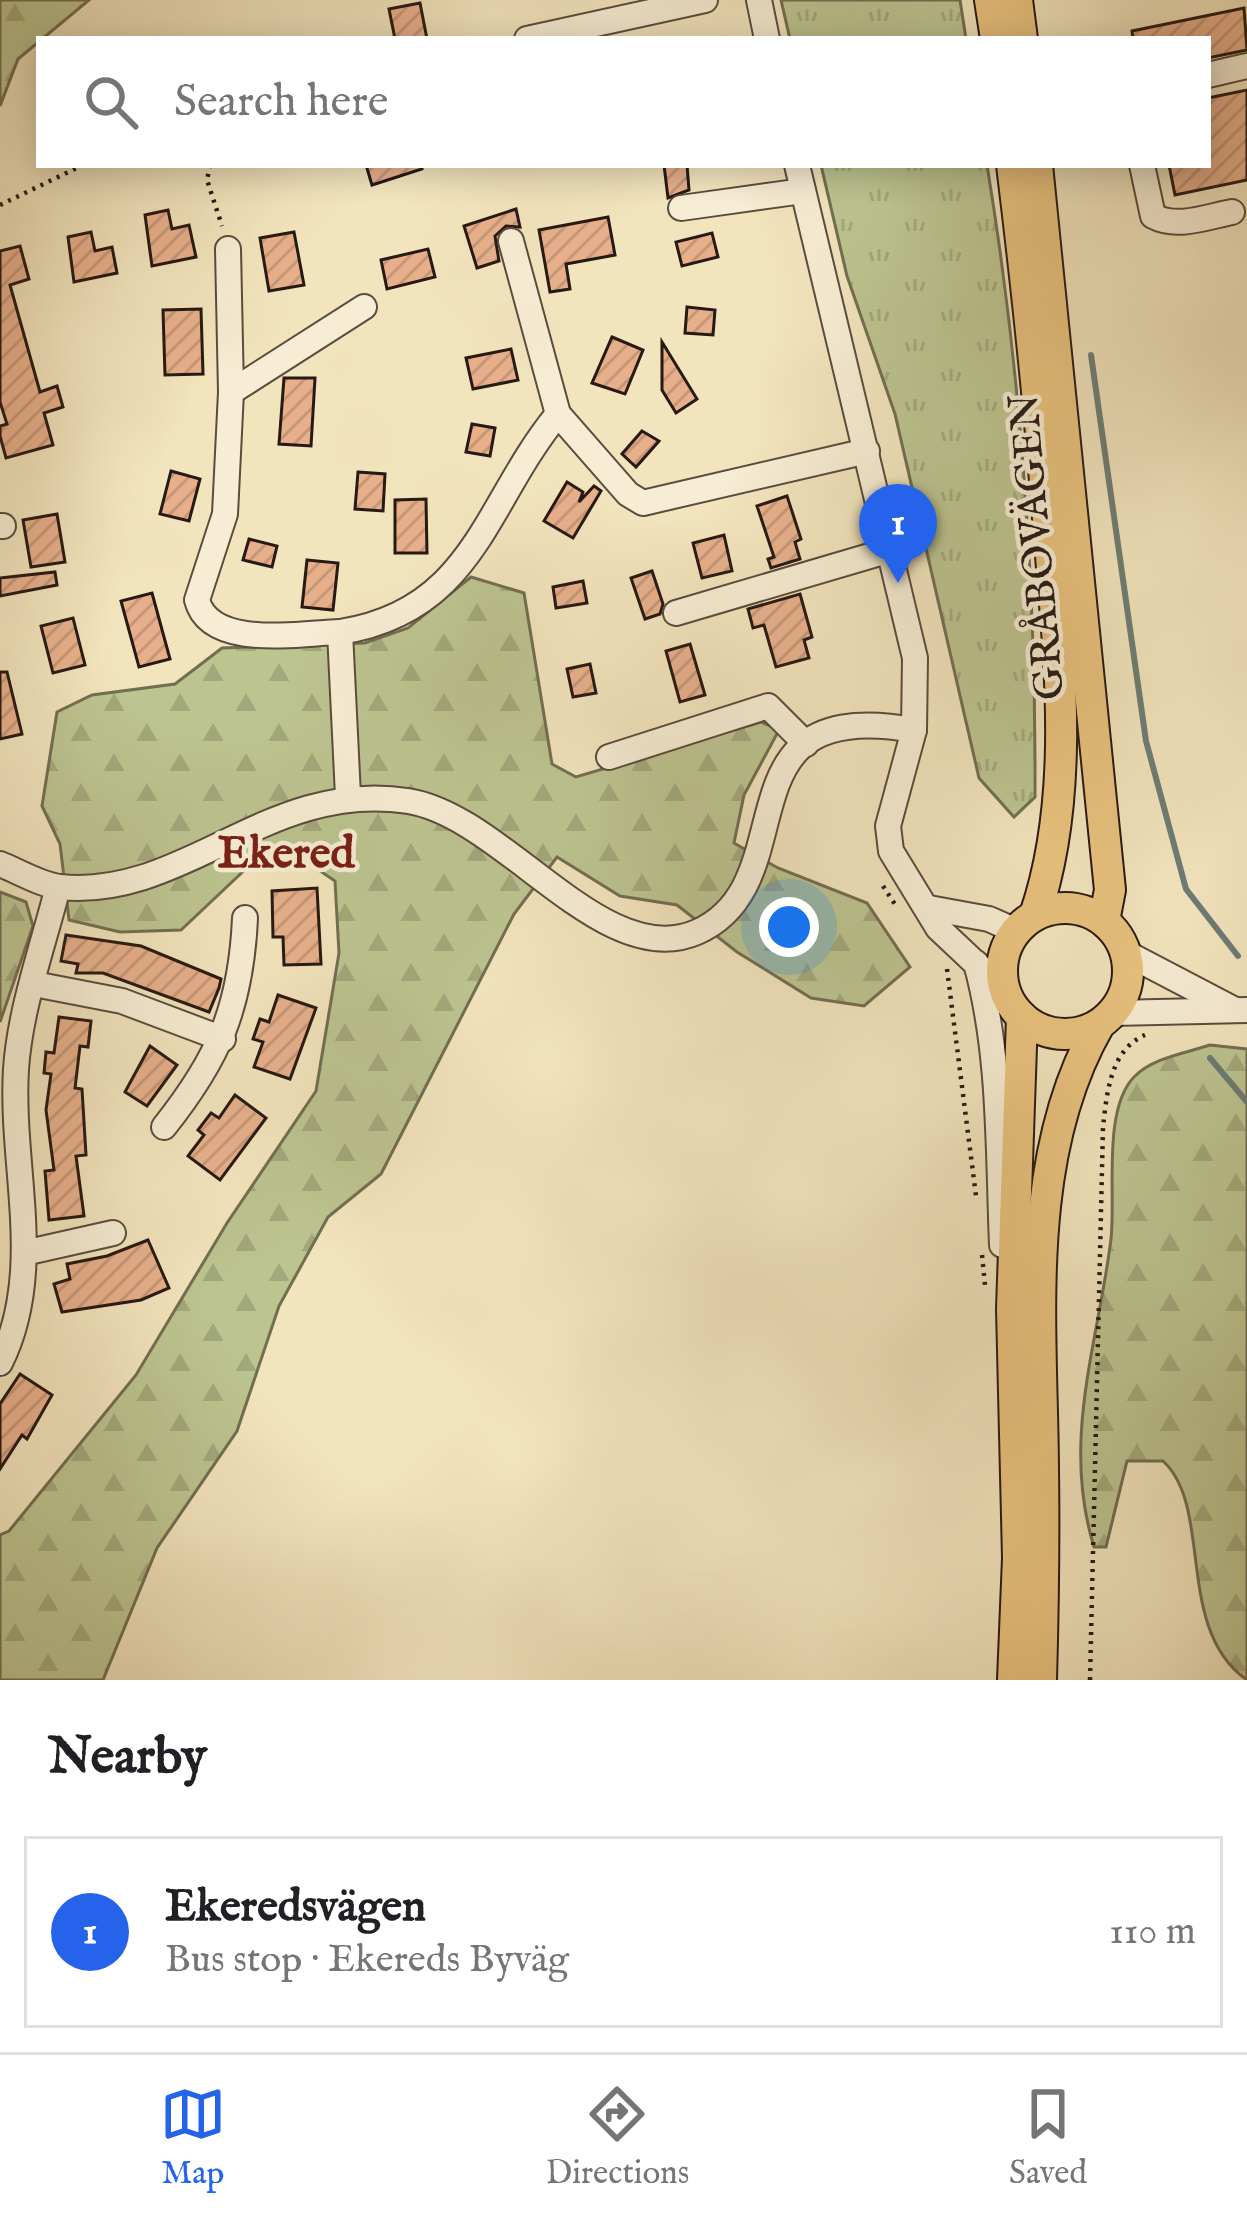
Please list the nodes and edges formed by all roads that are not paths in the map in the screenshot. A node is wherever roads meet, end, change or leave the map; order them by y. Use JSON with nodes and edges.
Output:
{"nodes":[{"id":1,"x":705,"y":0,"type":"edge"},
{"id":2,"x":758,"y":0,"type":"edge"},
{"id":3,"x":990,"y":0,"type":"edge"},
{"id":4,"x":1017,"y":0,"type":"edge"},
{"id":5,"x":541,"y":36,"type":"edge"},
{"id":6,"x":766,"y":36,"type":"edge"},
{"id":7,"x":996,"y":36,"type":"edge"},
{"id":8,"x":1022,"y":36,"type":"edge"},
{"id":9,"x":1247,"y":66,"type":"edge"},
{"id":10,"x":1211,"y":74,"type":"edge"},
{"id":11,"x":798,"y":168,"type":"edge"},
{"id":12,"x":1012,"y":168,"type":"edge"},
{"id":13,"x":1037,"y":168,"type":"edge"},
{"id":14,"x":1143,"y":168,"type":"edge"},
{"id":15,"x":803,"y":191,"type":"junction"},
{"id":16,"x":681,"y":208,"type":"dead end"},
{"id":17,"x":1232,"y":212,"type":"dead end"},
{"id":18,"x":511,"y":241,"type":"dead end"},
{"id":19,"x":228,"y":248,"type":"road end"},
{"id":20,"x":364,"y":307,"type":"dead end"},
{"id":21,"x":232,"y":392,"type":"junction"},
{"id":22,"x":559,"y":414,"type":"junction"},
{"id":23,"x":867,"y":452,"type":"junction"},
{"id":24,"x":890,"y":550,"type":"junction"},
{"id":25,"x":676,"y":613,"type":"dead end"},
{"id":26,"x":340,"y":632,"type":"junction"},
{"id":27,"x":914,"y":730,"type":"junction"},
{"id":28,"x":806,"y":744,"type":"junction"},
{"id":29,"x":609,"y":757,"type":"dead end"},
{"id":30,"x":348,"y":796,"type":"junction"},
{"id":31,"x":0,"y":864,"type":"edge"},
{"id":32,"x":58,"y":887,"type":"junction"},
{"id":33,"x":917,"y":912,"type":"junction"},
{"id":34,"x":245,"y":918,"type":"dead end"},
{"id":35,"x":1103,"y":921,"type":"junction"},
{"id":36,"x":1026,"y":924,"type":"junction"},
{"id":37,"x":1126,"y":953,"type":"junction"},
{"id":38,"x":976,"y":961,"type":"junction"},
{"id":39,"x":34,"y":983,"type":"junction"},
{"id":40,"x":1014,"y":1005,"type":"junction"},
{"id":41,"x":1240,"y":1009,"type":"edge"},
{"id":42,"x":1106,"y":1019,"type":"junction"},
{"id":43,"x":223,"y":1039,"type":"junction"},
{"id":44,"x":164,"y":1127,"type":"dead end"},
{"id":45,"x":113,"y":1233,"type":"dead end"},
{"id":46,"x":25,"y":1252,"type":"junction"},
{"id":47,"x":999,"y":1303,"type":"junction"},
{"id":48,"x":0,"y":1363,"type":"edge"},
{"id":49,"x":1013,"y":1680,"type":"edge"},
{"id":50,"x":1041,"y":1680,"type":"edge"}],
"edges":[{"from":1,"to":5,"type":"street"},
{"from":2,"to":6,"type":"street"},
{"from":3,"to":7,"type":"main road"},
{"from":4,"to":8,"type":"main road"},
{"from":9,"to":10,"type":"street"},
{"from":11,"to":15,"type":"street"},
{"from":12,"to":36,"type":"main road","name":"GRÅBOVÄGEN"},
{"from":13,"to":35,"type":"main road","name":"GRÅBOVÄGEN"},
{"from":14,"to":17,"type":"street"},
{"from":15,"to":16,"type":"street"},
{"from":15,"to":23,"type":"street"},
{"from":18,"to":22,"type":"street"},
{"from":19,"to":21,"type":"street"},
{"from":20,"to":21,"type":"street"},
{"from":21,"to":26,"type":"street"},
{"from":22,"to":23,"type":"street"},
{"from":22,"to":26,"type":"street"},
{"from":23,"to":24,"type":"street"},
{"from":24,"to":25,"type":"street"},
{"from":24,"to":27,"type":"street"},
{"from":26,"to":30,"type":"street"},
{"from":27,"to":28,"type":"street"},
{"from":27,"to":33,"type":"street"},
{"from":28,"to":29,"type":"street"},
{"from":28,"to":30,"type":"street"},
{"from":30,"to":32,"type":"street"},
{"from":31,"to":32,"type":"street"},
{"from":32,"to":39,"type":"street"},
{"from":33,"to":36,"type":"street"},
{"from":33,"to":38,"type":"street"},
{"from":34,"to":43,"type":"street"},
{"from":35,"to":36,"type":"main road"},
{"from":35,"to":37,"type":"main road"},
{"from":36,"to":40,"type":"main road"},
{"from":37,"to":41,"type":"street"},
{"from":37,"to":42,"type":"main road"},
{"from":38,"to":40,"type":"street"},
{"from":38,"to":47,"type":"street"},
{"from":39,"to":43,"type":"street"},
{"from":39,"to":46,"type":"street"},
{"from":40,"to":42,"type":"main road"},
{"from":40,"to":47,"type":"main road"},
{"from":41,"to":42,"type":"street"},
{"from":42,"to":50,"type":"main road"},
{"from":43,"to":44,"type":"street"},
{"from":45,"to":46,"type":"street"},
{"from":46,"to":48,"type":"street"},
{"from":47,"to":49,"type":"main road"}]}
